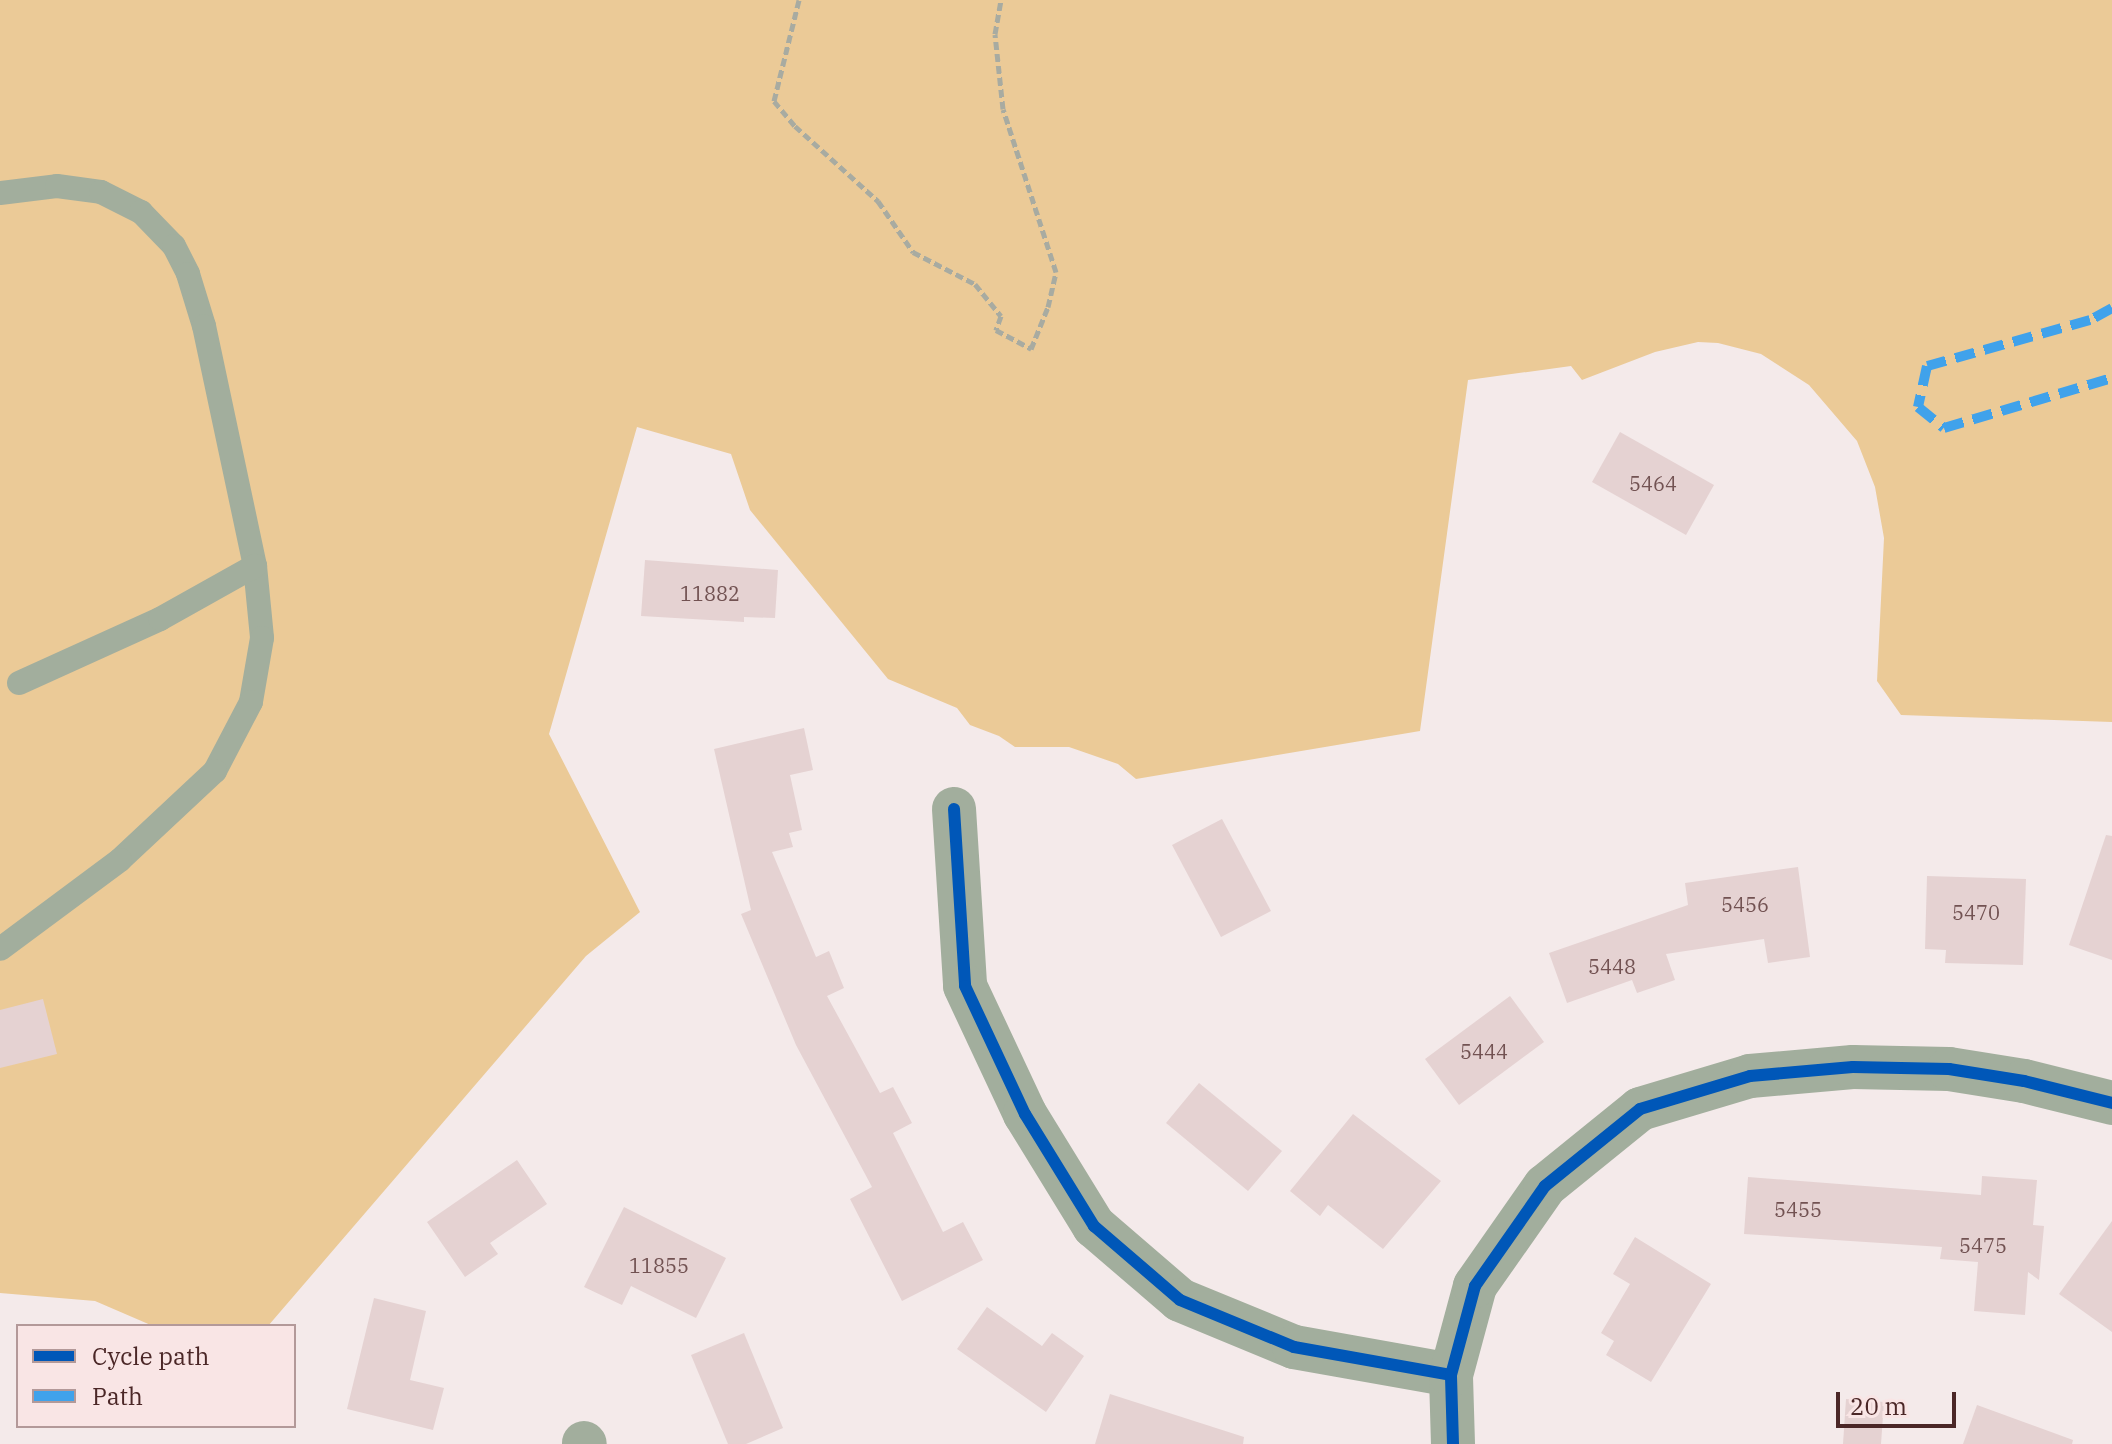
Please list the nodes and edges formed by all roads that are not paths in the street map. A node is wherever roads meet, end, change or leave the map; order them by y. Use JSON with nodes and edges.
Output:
{"nodes":[{"id":1,"x":11,"y":191,"type":"edge"},
{"id":2,"x":0,"y":208,"type":"edge"},
{"id":3,"x":255,"y":566,"type":"junction"},
{"id":4,"x":19,"y":683,"type":"dead end"},
{"id":5,"x":954,"y":809,"type":"dead end"},
{"id":6,"x":0,"y":949,"type":"edge"},
{"id":7,"x":2112,"y":1103,"type":"edge"},
{"id":8,"x":1451,"y":1375,"type":"junction"},
{"id":9,"x":1453,"y":1444,"type":"edge"}],
"edges":[{"from":1,"to":2,"type":"lane"},
{"from":1,"to":3,"type":"lane"},
{"from":3,"to":4,"type":"lane"},
{"from":3,"to":6,"type":"lane"},
{"from":5,"to":8,"type":"street"},
{"from":7,"to":8,"type":"street"},
{"from":8,"to":9,"type":"street"}]}
